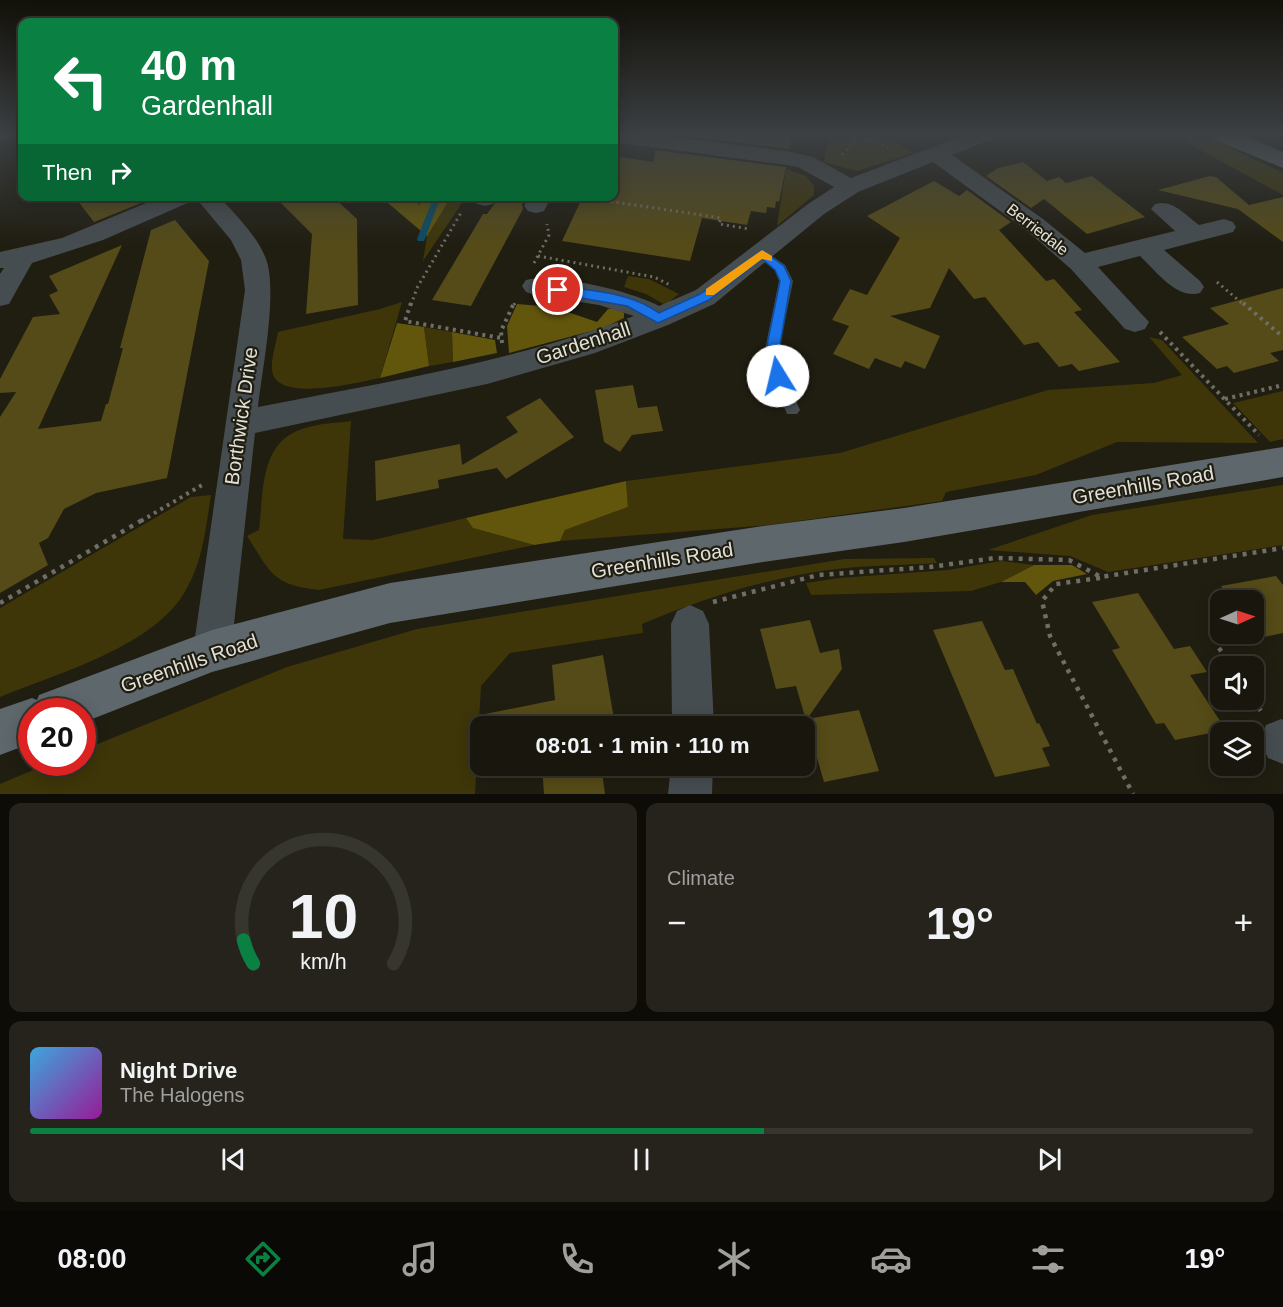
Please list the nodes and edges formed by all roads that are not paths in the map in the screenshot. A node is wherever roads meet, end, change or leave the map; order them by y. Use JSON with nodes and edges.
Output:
{"nodes":[{"id":1,"x":821,"y":171,"type":"edge"},
{"id":2,"x":892,"y":171,"type":"edge"},
{"id":3,"x":947,"y":171,"type":"edge"},
{"id":4,"x":850,"y":187,"type":"junction"},
{"id":5,"x":172,"y":201,"type":"edge"},
{"id":6,"x":210,"y":201,"type":"edge"},
{"id":7,"x":1163,"y":209,"type":"dead end"},
{"id":8,"x":1224,"y":226,"type":"dead end"},
{"id":9,"x":1194,"y":234,"type":"junction"},
{"id":10,"x":1145,"y":247,"type":"junction"},
{"id":11,"x":762,"y":253,"type":"junction"},
{"id":12,"x":11,"y":259,"type":"edge"},
{"id":13,"x":1080,"y":263,"type":"junction"},
{"id":14,"x":1202,"y":282,"type":"road end"},
{"id":15,"x":535,"y":286,"type":"dead end"},
{"id":16,"x":0,"y":297,"type":"edge"},
{"id":17,"x":658,"y":318,"type":"junction"},
{"id":18,"x":1135,"y":322,"type":"road end"},
{"id":19,"x":792,"y":410,"type":"dead end"},
{"id":20,"x":241,"y":423,"type":"junction"},
{"id":21,"x":1283,"y":462,"type":"edge"},
{"id":22,"x":690,"y":624,"type":"road end"},
{"id":23,"x":212,"y":651,"type":"junction"},
{"id":24,"x":89,"y":698,"type":"edge"},
{"id":25,"x":693,"y":716,"type":"edge"},
{"id":26,"x":18,"y":725,"type":"edge"},
{"id":27,"x":0,"y":732,"type":"edge"},
{"id":28,"x":691,"y":776,"type":"edge"},
{"id":29,"x":690,"y":794,"type":"edge"}],
"edges":[{"from":1,"to":4,"type":"street"},
{"from":2,"to":4,"type":"street","name":"Gardenhall"},
{"from":3,"to":13,"type":"street","name":"Berriedale"},
{"from":4,"to":11,"type":"street","name":"Gardenhall"},
{"from":5,"to":12,"type":"street"},
{"from":6,"to":20,"type":"street","name":"Borthwick Drive"},
{"from":7,"to":9,"type":"street"},
{"from":8,"to":9,"type":"street","name":"Berriedale"},
{"from":9,"to":10,"type":"street","name":"Berriedale"},
{"from":10,"to":13,"type":"street","name":"Berriedale"},
{"from":10,"to":14,"type":"street"},
{"from":11,"to":17,"type":"street","name":"Gardenhall"},
{"from":11,"to":19,"type":"lane"},
{"from":12,"to":16,"type":"street"},
{"from":13,"to":18,"type":"street","name":"Berriedale"},
{"from":15,"to":17,"type":"street"},
{"from":17,"to":20,"type":"street","name":"Gardenhall"},
{"from":20,"to":23,"type":"street","name":"Borthwick Drive"},
{"from":21,"to":23,"type":"street","name":"Greenhills Road"},
{"from":22,"to":25,"type":"street"},
{"from":23,"to":24,"type":"street","name":"Greenhills Road"},
{"from":26,"to":27,"type":"street"},
{"from":28,"to":29,"type":"street"}]}
